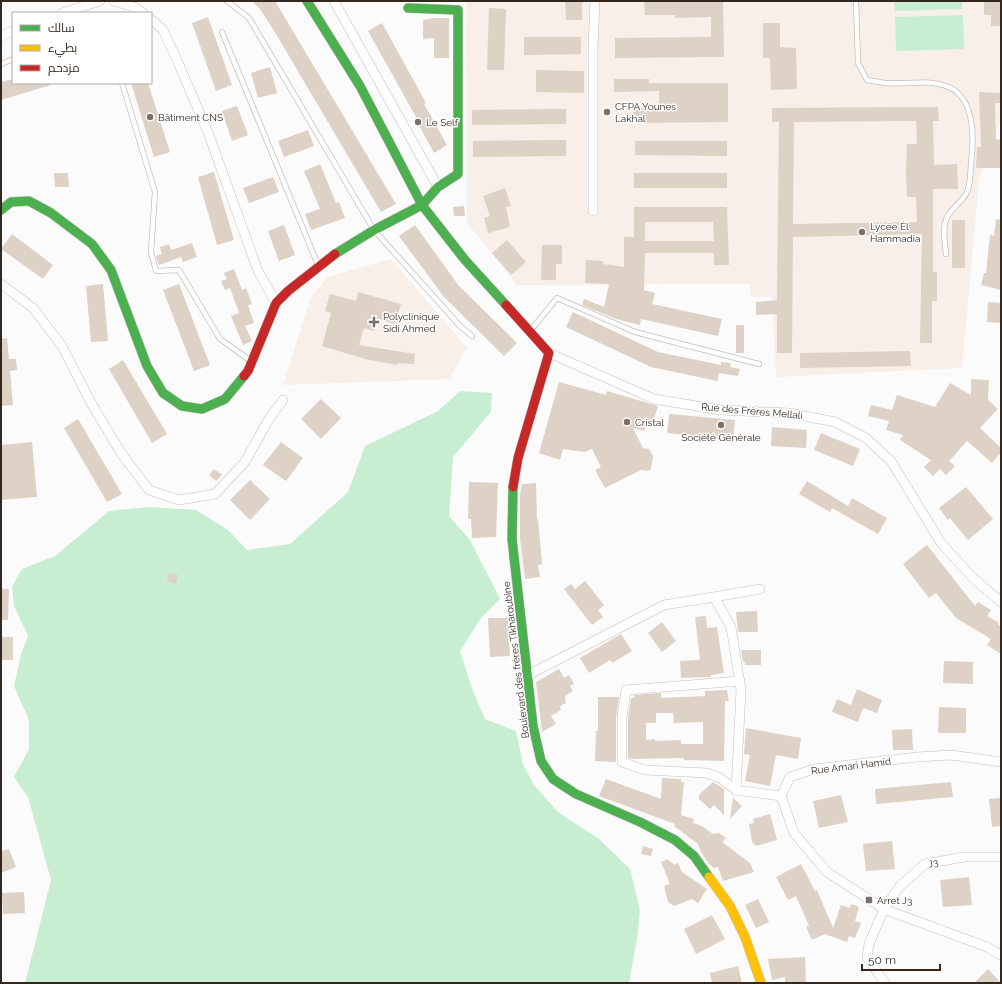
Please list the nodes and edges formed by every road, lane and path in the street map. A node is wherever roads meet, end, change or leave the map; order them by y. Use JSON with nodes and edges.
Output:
{"nodes":[{"id":1,"x":100,"y":1,"type":"edge"},
{"id":2,"x":114,"y":1,"type":"edge"},
{"id":3,"x":227,"y":1,"type":"edge"},
{"id":4,"x":302,"y":1,"type":"edge"},
{"id":5,"x":309,"y":1,"type":"edge"},
{"id":6,"x":334,"y":1,"type":"edge"},
{"id":7,"x":595,"y":1,"type":"edge"},
{"id":8,"x":856,"y":1,"type":"edge"},
{"id":9,"x":408,"y":8,"type":"dead end"},
{"id":10,"x":65,"y":12,"type":"edge"},
{"id":11,"x":142,"y":12,"type":"edge"},
{"id":12,"x":314,"y":13,"type":"junction"},
{"id":13,"x":152,"y":20,"type":"edge"},
{"id":14,"x":12,"y":31,"type":"edge"},
{"id":15,"x":222,"y":32,"type":"dead end"},
{"id":16,"x":1,"y":36,"type":"edge"},
{"id":17,"x":12,"y":60,"type":"edge"},
{"id":18,"x":1,"y":64,"type":"edge"},
{"id":19,"x":122,"y":84,"type":"edge"},
{"id":20,"x":438,"y":188,"type":"junction"},
{"id":21,"x":422,"y":205,"type":"junction"},
{"id":22,"x":2,"y":208,"type":"edge"},
{"id":23,"x":593,"y":211,"type":"dead end"},
{"id":24,"x":374,"y":230,"type":"junction"},
{"id":25,"x":946,"y":254,"type":"dead end"},
{"id":26,"x":318,"y":267,"type":"junction"},
{"id":27,"x":1,"y":284,"type":"edge"},
{"id":28,"x":276,"y":303,"type":"junction"},
{"id":29,"x":530,"y":332,"type":"junction"},
{"id":30,"x":472,"y":336,"type":"dead end"},
{"id":31,"x":549,"y":353,"type":"junction"},
{"id":32,"x":252,"y":362,"type":"junction"},
{"id":33,"x":759,"y":364,"type":"dead end"},
{"id":34,"x":283,"y":400,"type":"dead end"},
{"id":35,"x":760,"y":589,"type":"dead end"},
{"id":36,"x":714,"y":597,"type":"junction"},
{"id":37,"x":1001,"y":602,"type":"edge"},
{"id":38,"x":528,"y":675,"type":"junction"},
{"id":39,"x":740,"y":681,"type":"junction"},
{"id":40,"x":1001,"y":762,"type":"edge"},
{"id":41,"x":736,"y":790,"type":"junction"},
{"id":42,"x":781,"y":796,"type":"junction"},
{"id":43,"x":1001,"y":857,"type":"edge"},
{"id":44,"x":884,"y":909,"type":"junction"},
{"id":45,"x":1001,"y":955,"type":"edge"},
{"id":46,"x":884,"y":982,"type":"edge"},
{"id":47,"x":761,"y":983,"type":"edge"}],
"edges":[{"from":1,"to":10,"type":"street"},
{"from":2,"to":11,"type":"street"},
{"from":3,"to":24,"type":"lane"},
{"from":4,"to":12,"type":"street"},
{"from":5,"to":12,"type":"street"},
{"from":6,"to":20,"type":"street"},
{"from":7,"to":23,"type":"street"},
{"from":8,"to":25,"type":"lane"},
{"from":9,"to":20,"type":"street"},
{"from":12,"to":21,"type":"street"},
{"from":13,"to":28,"type":"street"},
{"from":14,"to":16,"type":"street"},
{"from":15,"to":26,"type":"lane"},
{"from":17,"to":18,"type":"lane"},
{"from":19,"to":32,"type":"lane"},
{"from":20,"to":21,"type":"street"},
{"from":21,"to":24,"type":"street"},
{"from":21,"to":29,"type":"street"},
{"from":22,"to":32,"type":"street"},
{"from":24,"to":26,"type":"street"},
{"from":24,"to":30,"type":"lane"},
{"from":26,"to":28,"type":"street"},
{"from":27,"to":34,"type":"street"},
{"from":28,"to":32,"type":"street"},
{"from":29,"to":31,"type":"street"},
{"from":29,"to":33,"type":"lane"},
{"from":31,"to":37,"type":"street","name":"Rue des Frères Mellali"},
{"from":31,"to":38,"type":"street","name":"Boulevard des frères Tikharoubine"},
{"from":35,"to":36,"type":"street"},
{"from":36,"to":38,"type":"street"},
{"from":36,"to":39,"type":"street"},
{"from":38,"to":47,"type":"street","name":"Boulevard des frères Tikharoubine"},
{"from":39,"to":41,"type":"street"},
{"from":39,"to":41,"type":"street"},
{"from":40,"to":42,"type":"street","name":"Rue Amari Hamid"},
{"from":41,"to":42,"type":"street"},
{"from":42,"to":44,"type":"street"},
{"from":43,"to":44,"type":"street","name":"J3"},
{"from":44,"to":45,"type":"street"},
{"from":44,"to":46,"type":"street","name":"J3"}]}
